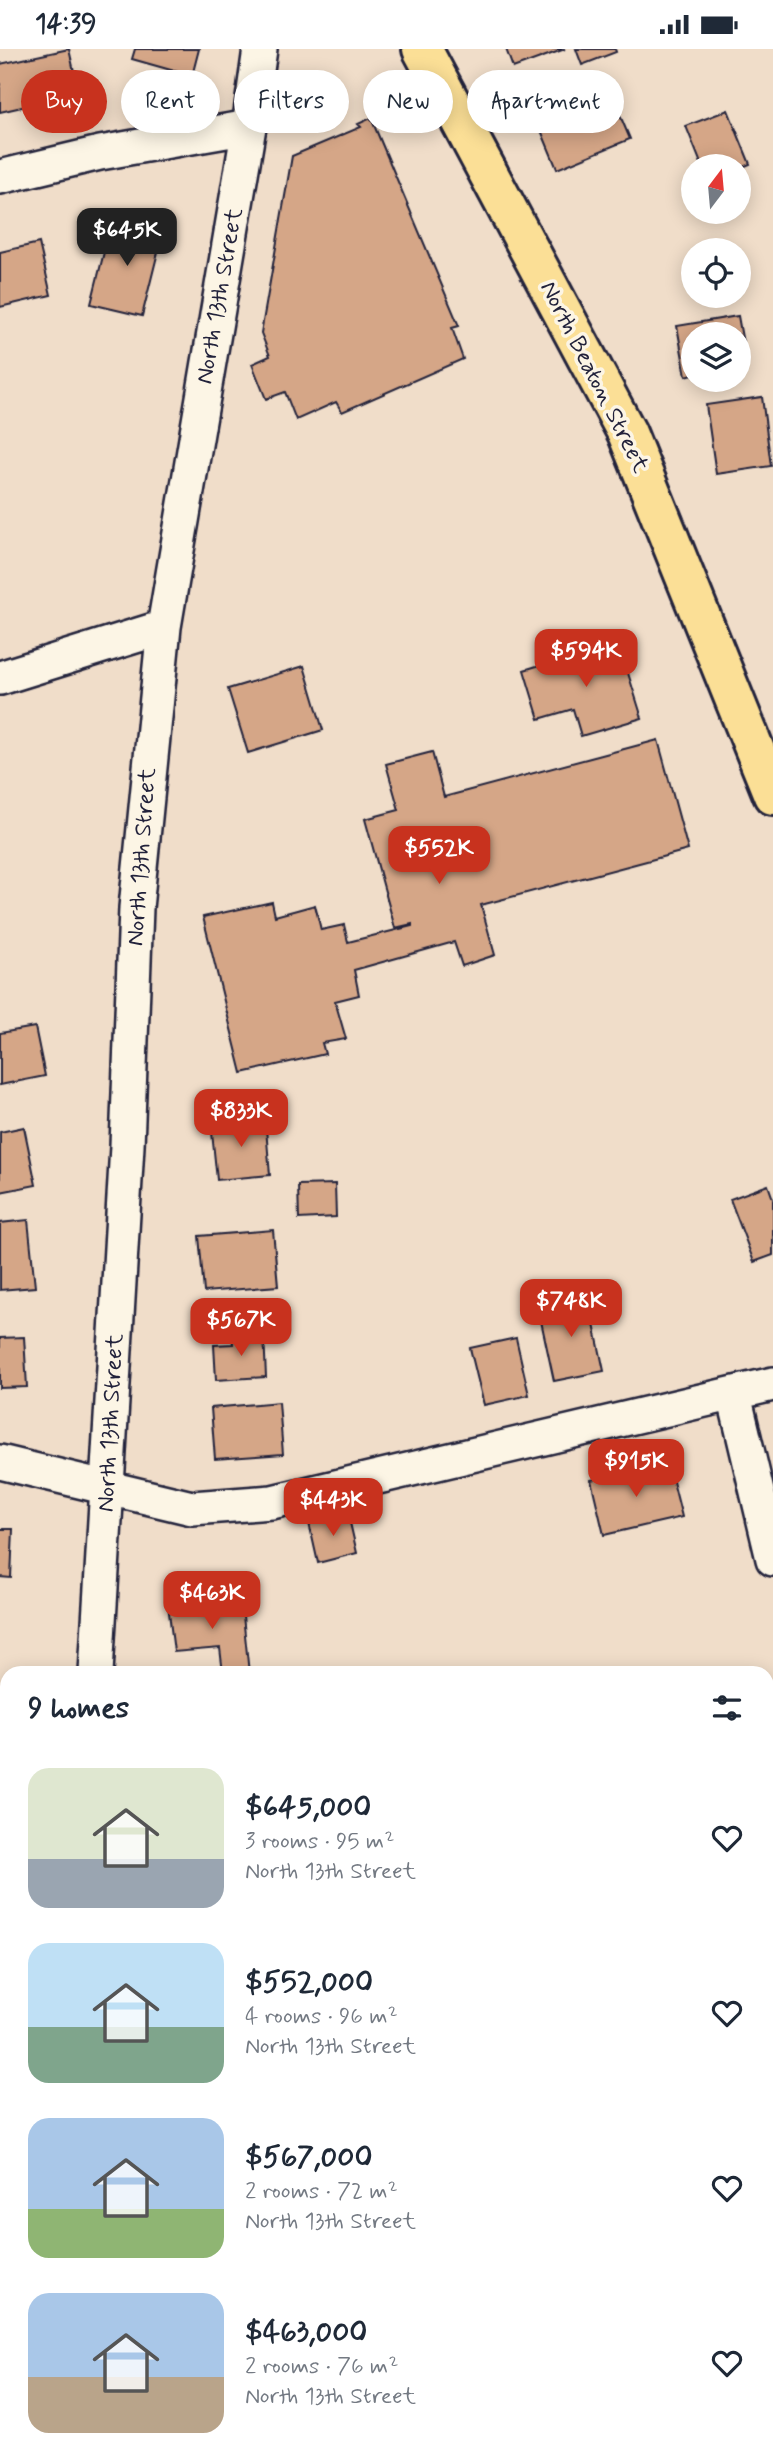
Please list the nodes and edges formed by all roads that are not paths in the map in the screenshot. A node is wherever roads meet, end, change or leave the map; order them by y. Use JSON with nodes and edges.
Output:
{"nodes":[{"id":1,"x":260,"y":49,"type":"edge"},
{"id":2,"x":422,"y":49,"type":"edge"},
{"id":3,"x":257,"y":70,"type":"edge"},
{"id":4,"x":234,"y":130,"type":"edge"},
{"id":5,"x":248,"y":133,"type":"edge"},
{"id":6,"x":0,"y":177,"type":"edge"},
{"id":7,"x":164,"y":627,"type":"junction"},
{"id":8,"x":0,"y":678,"type":"edge"},
{"id":9,"x":773,"y":795,"type":"edge"},
{"id":10,"x":773,"y":1384,"type":"edge"},
{"id":11,"x":734,"y":1395,"type":"junction"},
{"id":12,"x":0,"y":1462,"type":"edge"},
{"id":13,"x":107,"y":1488,"type":"junction"},
{"id":14,"x":773,"y":1559,"type":"edge"},
{"id":15,"x":96,"y":1666,"type":"edge"}],
"edges":[{"from":1,"to":3,"type":"street","name":"North 13th Street"},
{"from":2,"to":9,"type":"main road","name":"North Beaton Street"},
{"from":4,"to":6,"type":"street"},
{"from":5,"to":7,"type":"street","name":"North 13th Street"},
{"from":7,"to":8,"type":"street"},
{"from":7,"to":13,"type":"street","name":"North 13th Street"},
{"from":10,"to":11,"type":"street"},
{"from":11,"to":13,"type":"street"},
{"from":11,"to":14,"type":"street"},
{"from":12,"to":13,"type":"street"},
{"from":13,"to":15,"type":"street","name":"North 13th Street"}]}
